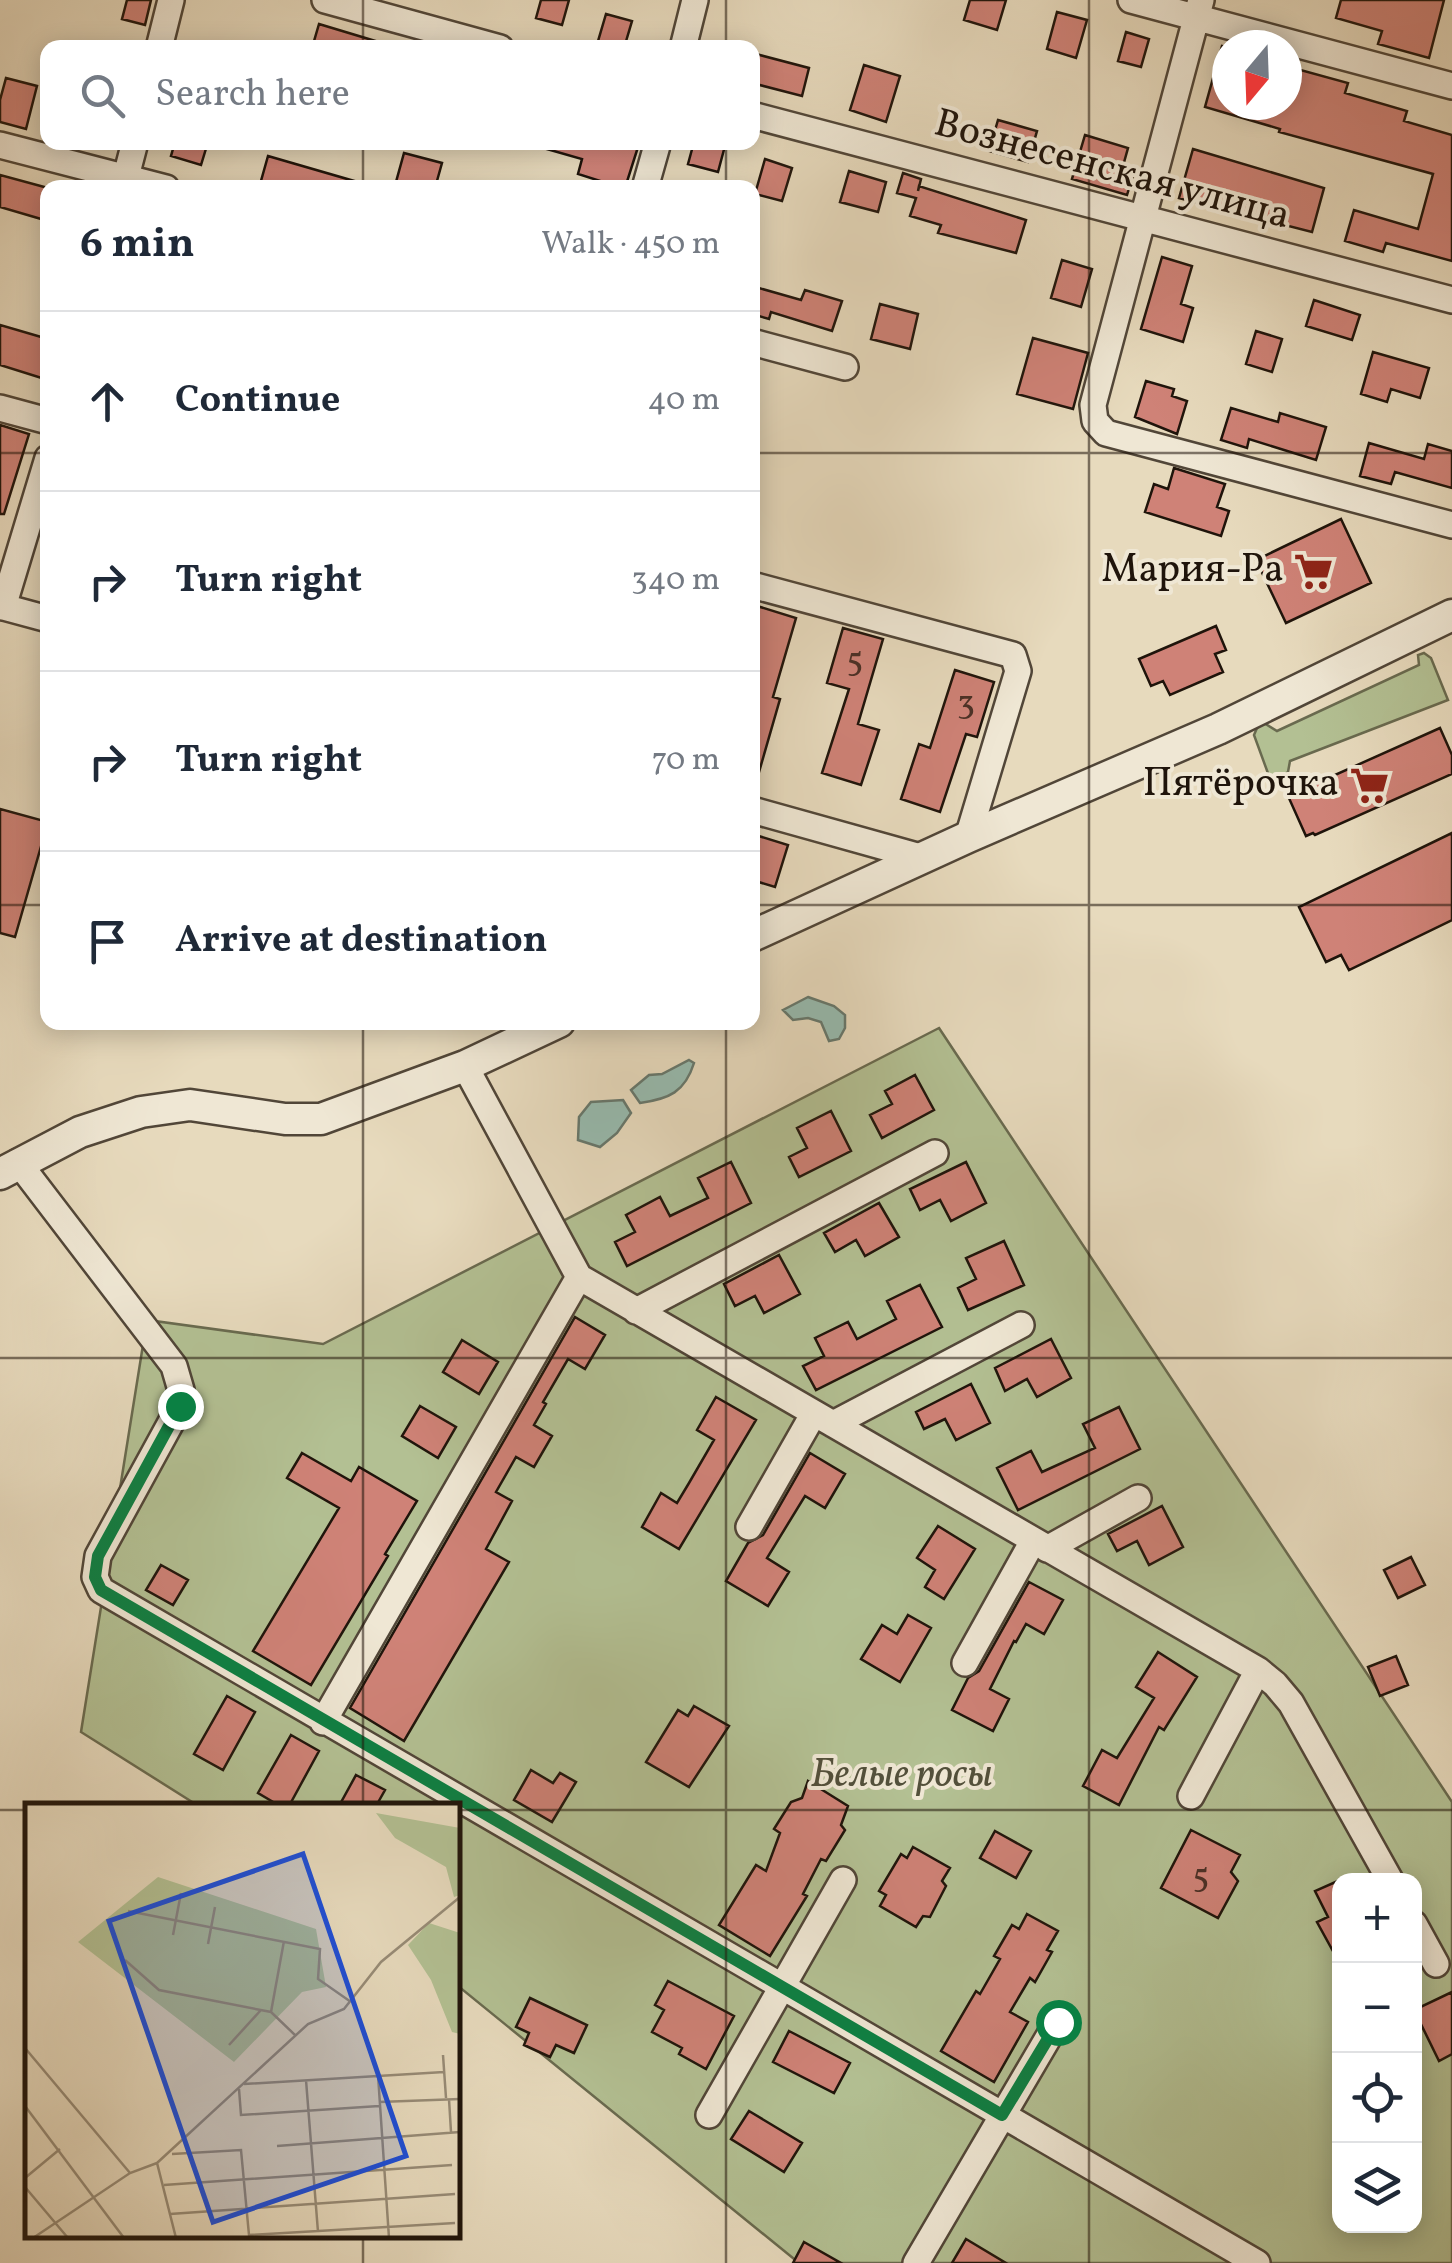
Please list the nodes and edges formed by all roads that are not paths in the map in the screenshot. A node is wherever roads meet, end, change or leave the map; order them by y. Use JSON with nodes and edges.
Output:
{"nodes":[{"id":1,"x":171,"y":0,"type":"edge"},
{"id":2,"x":325,"y":0,"type":"edge"},
{"id":3,"x":695,"y":0,"type":"edge"},
{"id":4,"x":1131,"y":0,"type":"edge"},
{"id":5,"x":1199,"y":9,"type":"edge"},
{"id":6,"x":161,"y":40,"type":"edge"},
{"id":7,"x":471,"y":40,"type":"edge"},
{"id":8,"x":685,"y":40,"type":"edge"},
{"id":9,"x":1452,"y":86,"type":"edge"},
{"id":10,"x":760,"y":117,"type":"edge"},
{"id":11,"x":0,"y":145,"type":"edge"},
{"id":12,"x":133,"y":150,"type":"edge"},
{"id":13,"x":656,"y":150,"type":"edge"},
{"id":14,"x":118,"y":180,"type":"edge"},
{"id":15,"x":126,"y":180,"type":"edge"},
{"id":16,"x":647,"y":180,"type":"edge"},
{"id":17,"x":1143,"y":218,"type":"junction"},
{"id":18,"x":1452,"y":300,"type":"edge"},
{"id":19,"x":760,"y":344,"type":"edge"},
{"id":20,"x":844,"y":367,"type":"dead end"},
{"id":21,"x":0,"y":408,"type":"edge"},
{"id":22,"x":40,"y":419,"type":"edge"},
{"id":23,"x":40,"y":484,"type":"edge"},
{"id":24,"x":1452,"y":525,"type":"edge"},
{"id":25,"x":760,"y":587,"type":"edge"},
{"id":26,"x":2,"y":606,"type":"edge"},
{"id":27,"x":40,"y":616,"type":"edge"},
{"id":28,"x":1452,"y":616,"type":"edge"},
{"id":29,"x":760,"y":812,"type":"edge"},
{"id":30,"x":968,"y":837,"type":"junction"},
{"id":31,"x":924,"y":858,"type":"junction"},
{"id":32,"x":760,"y":932,"type":"edge"},
{"id":33,"x":542,"y":1030,"type":"edge"},
{"id":34,"x":466,"y":1066,"type":"junction"},
{"id":35,"x":935,"y":1153,"type":"dead end"},
{"id":36,"x":9,"y":1168,"type":"edge"},
{"id":37,"x":579,"y":1277,"type":"junction"},
{"id":38,"x":636,"y":1311,"type":"junction"},
{"id":39,"x":1021,"y":1325,"type":"dead end"},
{"id":40,"x":823,"y":1419,"type":"junction"},
{"id":41,"x":1138,"y":1498,"type":"dead end"},
{"id":42,"x":748,"y":1527,"type":"dead end"},
{"id":43,"x":1040,"y":1545,"type":"junction"},
{"id":44,"x":965,"y":1663,"type":"dead end"},
{"id":45,"x":1258,"y":1670,"type":"junction"},
{"id":46,"x":323,"y":1722,"type":"junction"},
{"id":47,"x":1191,"y":1796,"type":"dead end"},
{"id":48,"x":1386,"y":1873,"type":"edge"},
{"id":49,"x":842,"y":1880,"type":"dead end"},
{"id":50,"x":1422,"y":1939,"type":"edge"},
{"id":51,"x":1436,"y":1964,"type":"dead end"},
{"id":52,"x":781,"y":1988,"type":"junction"},
{"id":53,"x":1058,"y":2022,"type":"dead end"},
{"id":54,"x":709,"y":2115,"type":"dead end"},
{"id":55,"x":1002,"y":2115,"type":"junction"},
{"id":56,"x":916,"y":2263,"type":"edge"},
{"id":57,"x":1257,"y":2263,"type":"edge"}],
"edges":[{"from":1,"to":6,"type":"street"},
{"from":2,"to":7,"type":"street"},
{"from":3,"to":8,"type":"street"},
{"from":4,"to":5,"type":"street"},
{"from":5,"to":9,"type":"street"},
{"from":5,"to":17,"type":"street"},
{"from":10,"to":17,"type":"street","name":"Вознесенская улица"},
{"from":11,"to":14,"type":"street"},
{"from":12,"to":15,"type":"street"},
{"from":13,"to":16,"type":"street"},
{"from":17,"to":18,"type":"street","name":"Вознесенская улица"},
{"from":17,"to":24,"type":"street"},
{"from":19,"to":20,"type":"street"},
{"from":21,"to":22,"type":"street"},
{"from":23,"to":26,"type":"street"},
{"from":25,"to":30,"type":"street"},
{"from":26,"to":27,"type":"street"},
{"from":28,"to":30,"type":"street"},
{"from":29,"to":31,"type":"street"},
{"from":30,"to":31,"type":"street"},
{"from":31,"to":32,"type":"street"},
{"from":33,"to":34,"type":"street"},
{"from":34,"to":36,"type":"street"},
{"from":34,"to":37,"type":"street"},
{"from":35,"to":38,"type":"street"},
{"from":36,"to":46,"type":"street"},
{"from":37,"to":38,"type":"street"},
{"from":37,"to":46,"type":"street"},
{"from":38,"to":40,"type":"street"},
{"from":39,"to":40,"type":"street"},
{"from":40,"to":42,"type":"street"},
{"from":40,"to":43,"type":"street"},
{"from":41,"to":43,"type":"street"},
{"from":43,"to":44,"type":"street"},
{"from":43,"to":45,"type":"street"},
{"from":45,"to":47,"type":"street"},
{"from":45,"to":48,"type":"street"},
{"from":46,"to":52,"type":"street"},
{"from":49,"to":52,"type":"street"},
{"from":50,"to":51,"type":"street"},
{"from":52,"to":54,"type":"street"},
{"from":52,"to":55,"type":"street"},
{"from":53,"to":55,"type":"street"},
{"from":55,"to":56,"type":"street"},
{"from":55,"to":57,"type":"street"}]}
